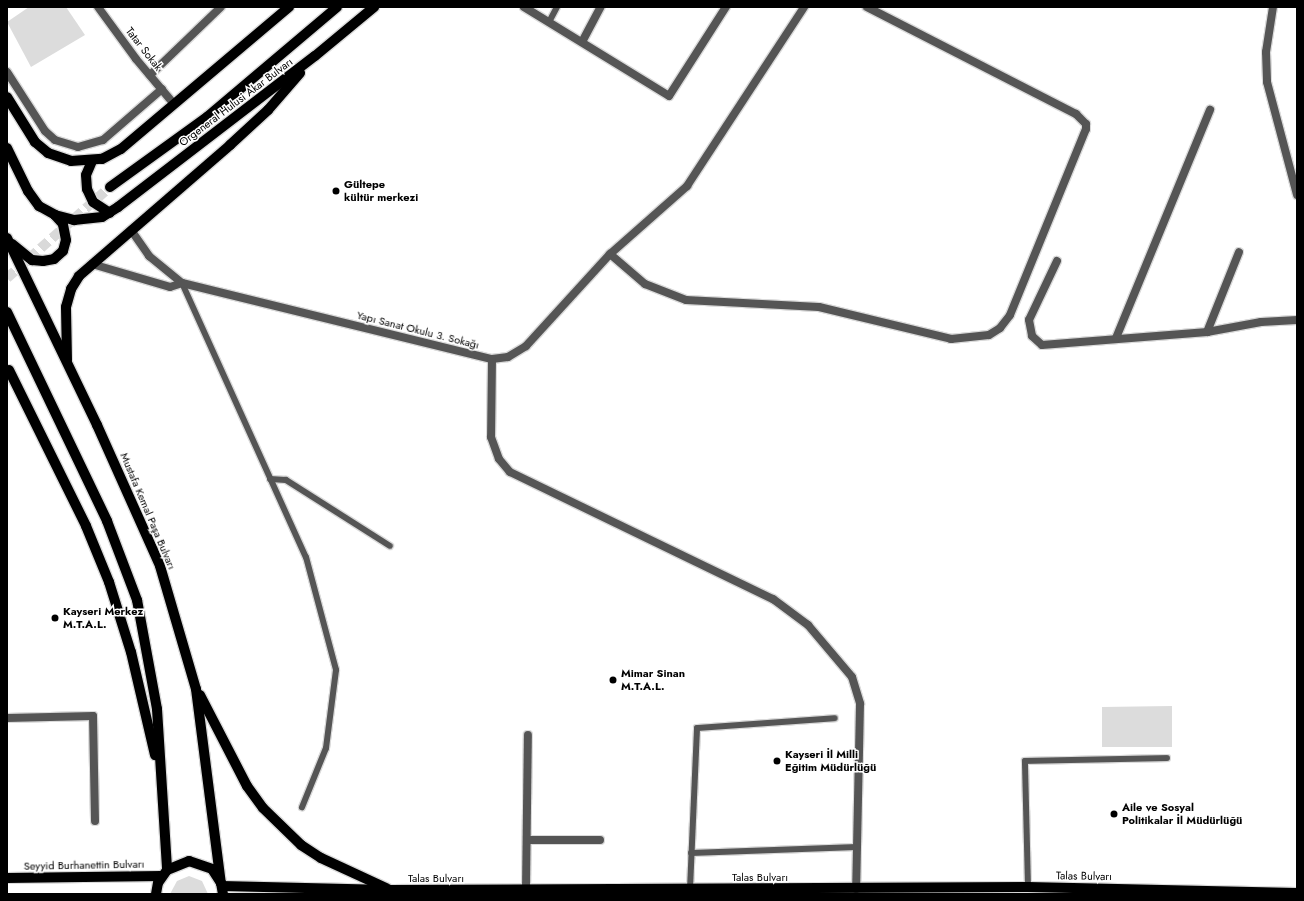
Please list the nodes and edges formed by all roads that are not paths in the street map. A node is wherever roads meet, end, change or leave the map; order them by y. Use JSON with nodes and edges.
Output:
{"nodes":[{"id":1,"x":98,"y":7,"type":"edge"},
{"id":2,"x":221,"y":7,"type":"edge"},
{"id":3,"x":289,"y":7,"type":"edge"},
{"id":4,"x":337,"y":7,"type":"edge"},
{"id":5,"x":374,"y":7,"type":"edge"},
{"id":6,"x":524,"y":7,"type":"edge"},
{"id":7,"x":557,"y":7,"type":"edge"},
{"id":8,"x":601,"y":7,"type":"edge"},
{"id":9,"x":726,"y":7,"type":"edge"},
{"id":10,"x":804,"y":7,"type":"edge"},
{"id":11,"x":867,"y":7,"type":"edge"},
{"id":12,"x":1273,"y":7,"type":"edge"},
{"id":13,"x":549,"y":22,"type":"junction"},
{"id":14,"x":582,"y":42,"type":"junction"},
{"id":15,"x":315,"y":56,"type":"junction"},
{"id":16,"x":7,"y":72,"type":"edge"},
{"id":17,"x":150,"y":75,"type":"junction"},
{"id":18,"x":162,"y":89,"type":"junction"},
{"id":19,"x":7,"y":97,"type":"edge"},
{"id":20,"x":174,"y":104,"type":"junction"},
{"id":21,"x":1210,"y":110,"type":"dead end"},
{"id":22,"x":7,"y":148,"type":"edge"},
{"id":23,"x":92,"y":161,"type":"junction"},
{"id":24,"x":110,"y":187,"type":"tunnel mouth"},
{"id":25,"x":1297,"y":195,"type":"edge"},
{"id":26,"x":110,"y":213,"type":"junction"},
{"id":27,"x":55,"y":215,"type":"junction"},
{"id":28,"x":132,"y":230,"type":"junction"},
{"id":29,"x":7,"y":239,"type":"edge"},
{"id":30,"x":1238,"y":252,"type":"dead end"},
{"id":31,"x":610,"y":254,"type":"junction"},
{"id":32,"x":1058,"y":260,"type":"dead end"},
{"id":33,"x":92,"y":264,"type":"junction"},
{"id":34,"x":182,"y":283,"type":"junction"},
{"id":35,"x":7,"y":312,"type":"edge"},
{"id":36,"x":1297,"y":320,"type":"edge"},
{"id":37,"x":1208,"y":332,"type":"junction"},
{"id":38,"x":1116,"y":338,"type":"junction"},
{"id":39,"x":492,"y":359,"type":"junction"},
{"id":40,"x":68,"y":364,"type":"junction"},
{"id":41,"x":9,"y":370,"type":"dead end"},
{"id":42,"x":270,"y":479,"type":"junction"},
{"id":43,"x":390,"y":546,"type":"dead end"},
{"id":44,"x":196,"y":689,"type":"junction"},
{"id":45,"x":7,"y":718,"type":"edge"},
{"id":46,"x":836,"y":718,"type":"dead end"},
{"id":47,"x":528,"y":735,"type":"dead end"},
{"id":48,"x":1167,"y":758,"type":"dead end"},
{"id":49,"x":161,"y":782,"type":"junction"},
{"id":50,"x":302,"y":807,"type":"dead end"},
{"id":51,"x":96,"y":821,"type":"dead end"},
{"id":52,"x":527,"y":840,"type":"junction"},
{"id":53,"x":600,"y":840,"type":"dead end"},
{"id":54,"x":856,"y":847,"type":"junction"},
{"id":55,"x":691,"y":853,"type":"junction"},
{"id":56,"x":164,"y":873,"type":"junction"},
{"id":57,"x":7,"y":878,"type":"edge"},
{"id":58,"x":1028,"y":887,"type":"junction"},
{"id":59,"x":222,"y":888,"type":"edge"},
{"id":60,"x":526,"y":889,"type":"junction"},
{"id":61,"x":690,"y":889,"type":"junction"},
{"id":62,"x":856,"y":889,"type":"junction"},
{"id":63,"x":389,"y":890,"type":"junction"},
{"id":64,"x":1297,"y":893,"type":"edge"},
{"id":65,"x":156,"y":894,"type":"edge"}],
"edges":[{"from":1,"to":17,"type":"street","name":"Tatar Sokak"},
{"from":2,"to":17,"type":"street"},
{"from":3,"to":20,"type":"main road"},
{"from":4,"to":24,"type":"main road","name":"Orgeneral Hulusi Akar Bulvarı"},
{"from":5,"to":15,"type":"main road","name":"Orgeneral Hulusi Akar Bulvarı"},
{"from":6,"to":13,"type":"street"},
{"from":7,"to":13,"type":"lane"},
{"from":8,"to":14,"type":"street"},
{"from":9,"to":14,"type":"street"},
{"from":10,"to":31,"type":"street","name":"Yapı Sanat Okulu 3. Sokağı"},
{"from":11,"to":31,"type":"street"},
{"from":12,"to":25,"type":"street"},
{"from":13,"to":14,"type":"street"},
{"from":15,"to":26,"type":"main road","name":"Orgeneral Hulusi Akar Bulvarı"},
{"from":15,"to":28,"type":"main road"},
{"from":16,"to":18,"type":"street"},
{"from":17,"to":18,"type":"street","name":"Tatar Sokak"},
{"from":18,"to":20,"type":"street","name":"Tatar Sokak"},
{"from":19,"to":23,"type":"main road"},
{"from":20,"to":23,"type":"main road"},
{"from":21,"to":38,"type":"street"},
{"from":22,"to":27,"type":"main road"},
{"from":23,"to":26,"type":"main road"},
{"from":26,"to":27,"type":"main road"},
{"from":27,"to":29,"type":"main road"},
{"from":28,"to":33,"type":"main road"},
{"from":28,"to":34,"type":"street","name":"Yapı Sanat Okulu 3. Sokağı"},
{"from":29,"to":40,"type":"main road","name":"Mustafa Kemal Paşa Bulvarı"},
{"from":30,"to":37,"type":"street"},
{"from":31,"to":39,"type":"street","name":"Yapı Sanat Okulu 3. Sokağı"},
{"from":32,"to":38,"type":"street"},
{"from":33,"to":34,"type":"street","name":"Yapı Sanat Okulu 3. Sokağı"},
{"from":33,"to":40,"type":"main road"},
{"from":34,"to":39,"type":"street","name":"Yapı Sanat Okulu 3. Sokağı"},
{"from":34,"to":42,"type":"lane"},
{"from":35,"to":49,"type":"main road"},
{"from":36,"to":37,"type":"street"},
{"from":37,"to":38,"type":"street"},
{"from":39,"to":54,"type":"street"},
{"from":40,"to":44,"type":"main road","name":"Mustafa Kemal Paşa Bulvarı"},
{"from":41,"to":49,"type":"main road"},
{"from":42,"to":43,"type":"lane"},
{"from":42,"to":50,"type":"lane"},
{"from":44,"to":59,"type":"main road","name":"Mustafa Kemal Paşa Bulvarı"},
{"from":44,"to":63,"type":"main road"},
{"from":45,"to":51,"type":"street"},
{"from":46,"to":55,"type":"lane"},
{"from":47,"to":52,"type":"street"},
{"from":48,"to":58,"type":"lane"},
{"from":49,"to":56,"type":"main road"},
{"from":52,"to":53,"type":"street"},
{"from":52,"to":60,"type":"street"},
{"from":54,"to":55,"type":"lane"},
{"from":54,"to":62,"type":"street"},
{"from":55,"to":61,"type":"lane"},
{"from":56,"to":57,"type":"main road","name":"Seyyid Burhanettin Bulvarı"},
{"from":56,"to":59,"type":"main road"},
{"from":56,"to":65,"type":"main road"},
{"from":58,"to":62,"type":"main road","name":"Talas Bulvarı"},
{"from":58,"to":64,"type":"main road","name":"Talas Bulvarı"},
{"from":59,"to":63,"type":"main road","name":"Talas Bulvarı"},
{"from":60,"to":61,"type":"main road","name":"Talas Bulvarı"},
{"from":60,"to":63,"type":"main road","name":"Talas Bulvarı"},
{"from":61,"to":62,"type":"main road","name":"Talas Bulvarı"}]}
